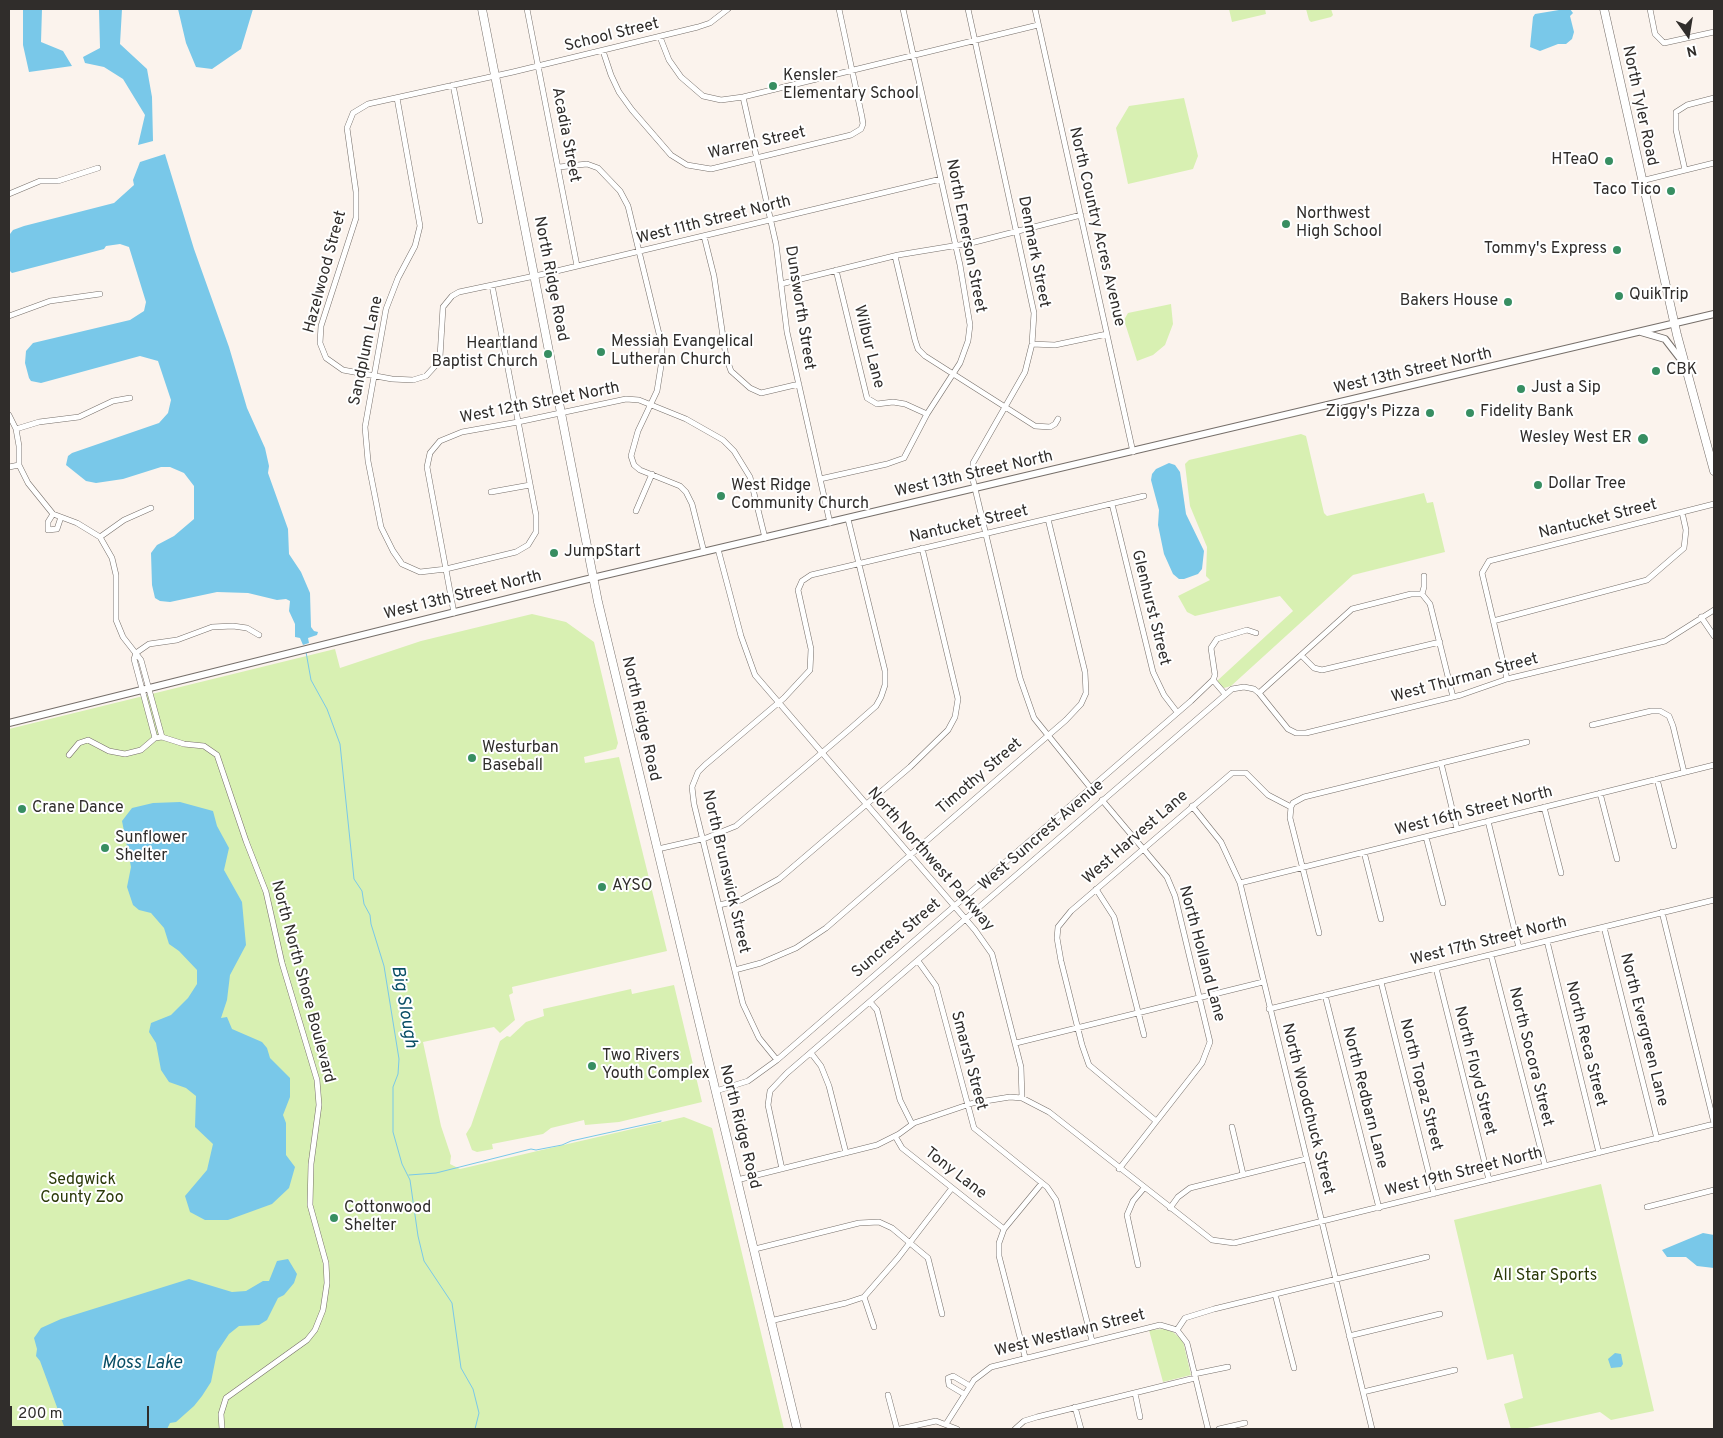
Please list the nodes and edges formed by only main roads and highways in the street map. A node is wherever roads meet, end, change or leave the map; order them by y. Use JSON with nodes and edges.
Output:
{"nodes":[{"id":1,"x":482,"y":9,"type":"edge"},
{"id":2,"x":1604,"y":9,"type":"edge"},
{"id":3,"x":1714,"y":471,"type":"edge"},
{"id":4,"x":797,"y":1429,"type":"edge"}],
"edges":[{"from":1,"to":4,"type":"main road","name":"North Ridge Road"},
{"from":2,"to":3,"type":"main road","name":"North Tyler Road"}]}
